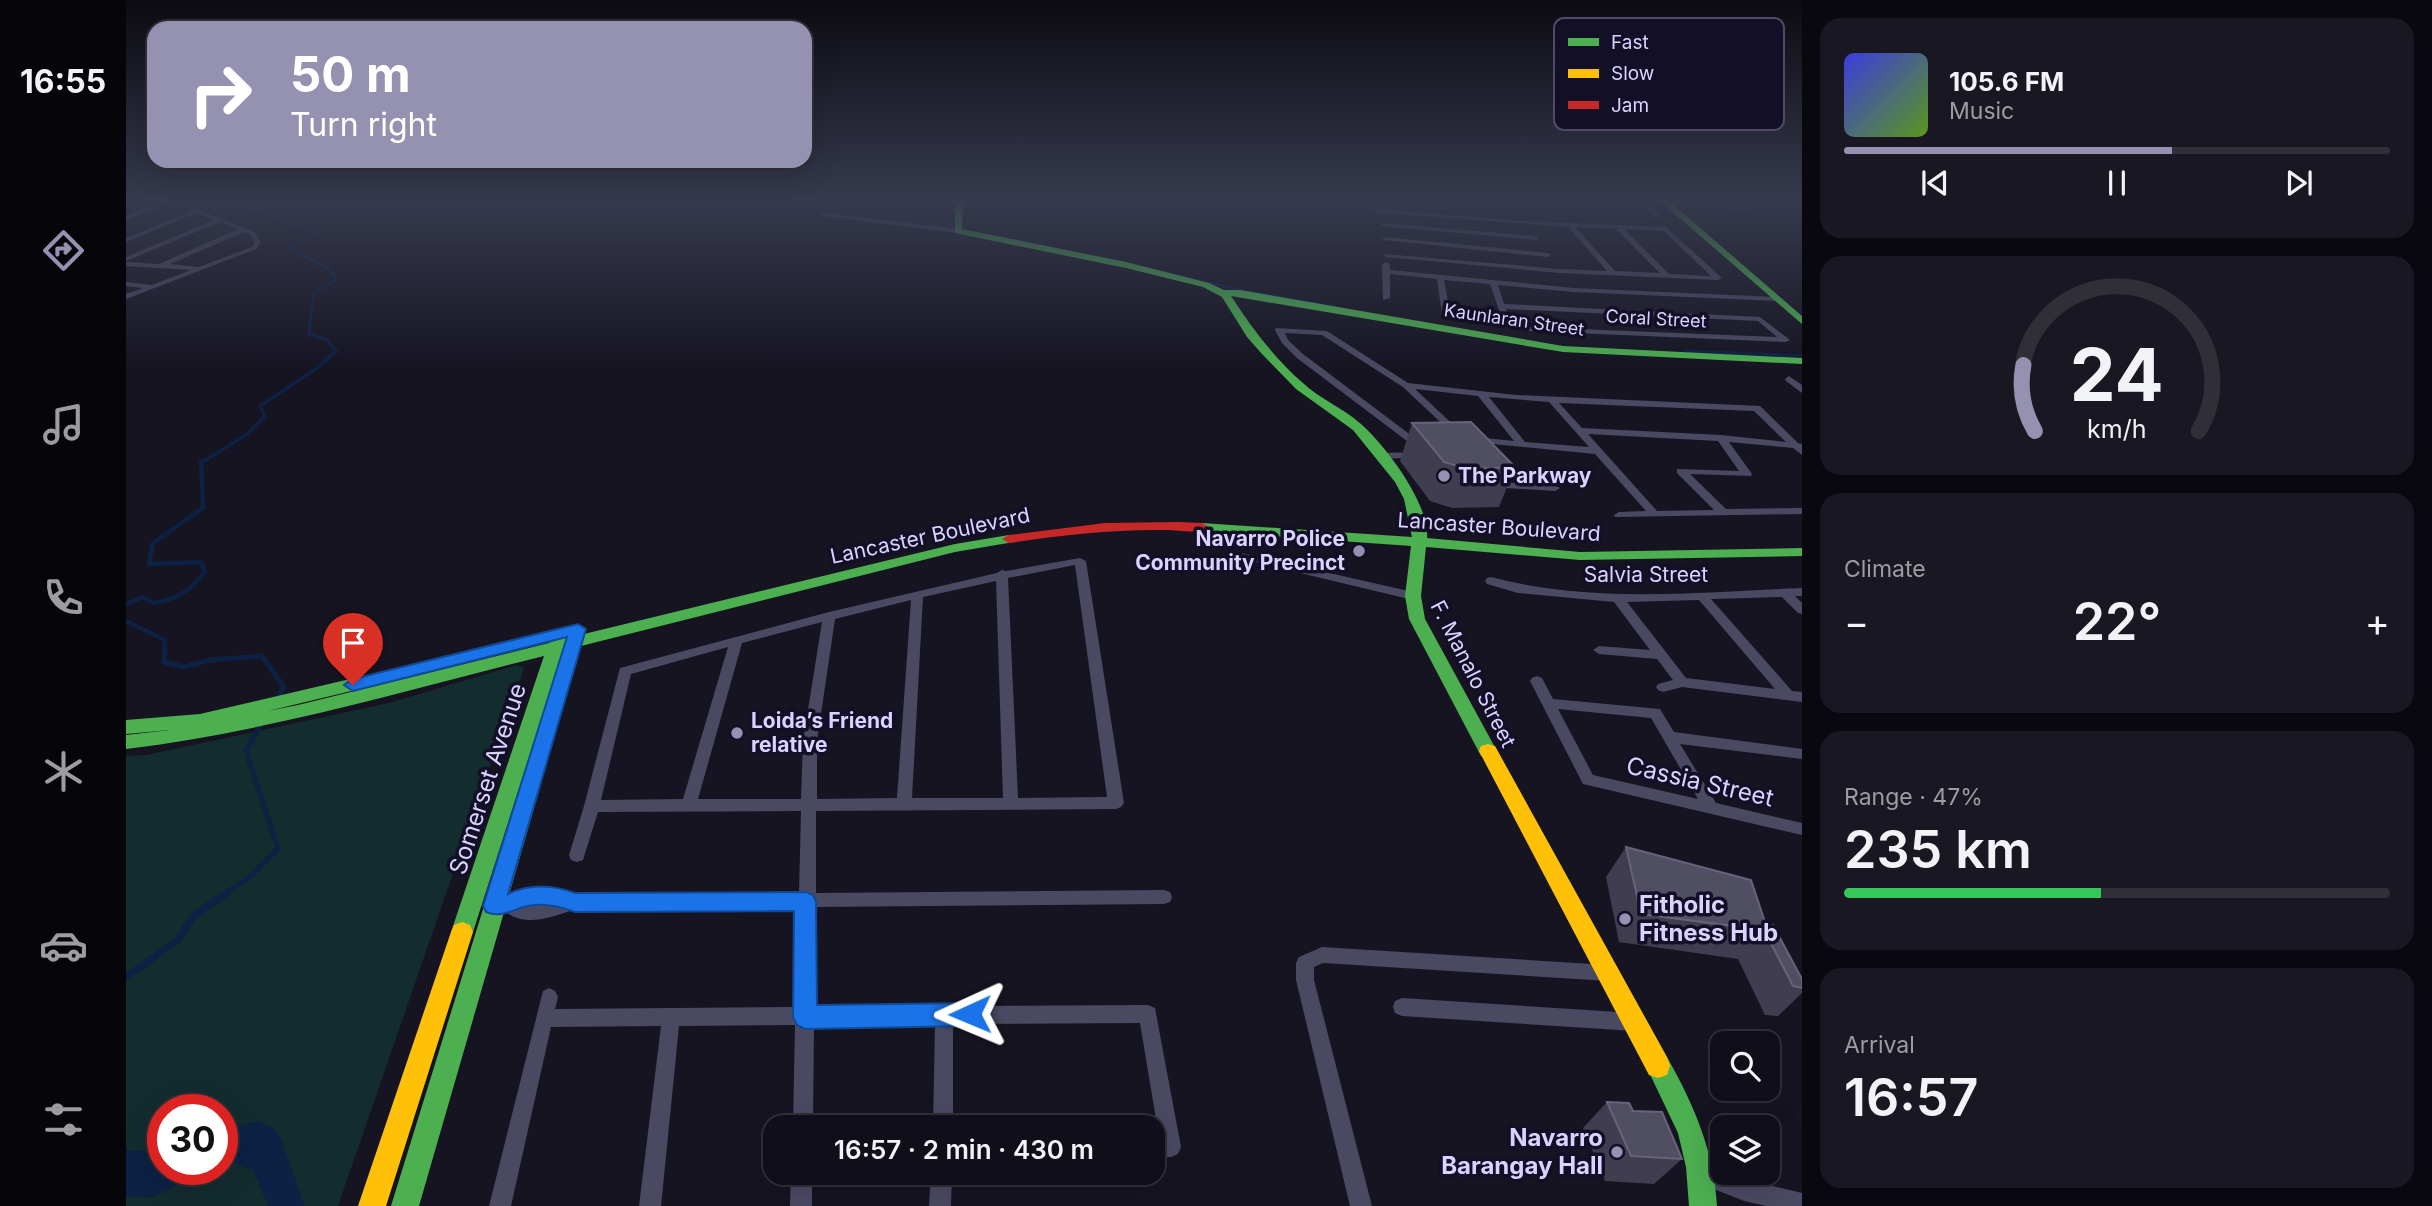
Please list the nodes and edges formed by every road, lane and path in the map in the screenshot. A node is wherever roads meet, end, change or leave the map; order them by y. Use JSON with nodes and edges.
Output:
{"nodes":[{"id":1,"x":179,"y":257,"type":"edge"},
{"id":2,"x":231,"y":257,"type":"edge"},
{"id":3,"x":1088,"y":257,"type":"edge"},
{"id":4,"x":1386,"y":257,"type":"edge"},
{"id":5,"x":1411,"y":257,"type":"edge"},
{"id":6,"x":1550,"y":257,"type":"edge"},
{"id":7,"x":1599,"y":257,"type":"edge"},
{"id":8,"x":1648,"y":257,"type":"edge"},
{"id":9,"x":1696,"y":257,"type":"edge"},
{"id":10,"x":1728,"y":257,"type":"edge"},
{"id":11,"x":126,"y":262,"type":"edge"},
{"id":12,"x":159,"y":266,"type":"junction"},
{"id":13,"x":204,"y":268,"type":"junction"},
{"id":14,"x":1560,"y":271,"type":"junction"},
{"id":15,"x":1386,"y":272,"type":"junction"},
{"id":16,"x":1613,"y":273,"type":"junction"},
{"id":17,"x":1666,"y":275,"type":"junction"},
{"id":18,"x":1440,"y":277,"type":"junction"},
{"id":19,"x":1718,"y":278,"type":"joint"},
{"id":20,"x":1493,"y":282,"type":"junction"},
{"id":21,"x":126,"y":284,"type":"edge"},
{"id":22,"x":156,"y":286,"type":"junction"},
{"id":23,"x":1574,"y":290,"type":"junction"},
{"id":24,"x":1223,"y":293,"type":"junction"},
{"id":25,"x":1641,"y":293,"type":"junction"},
{"id":26,"x":126,"y":297,"type":"edge"},
{"id":27,"x":1387,"y":298,"type":"dead end"},
{"id":28,"x":1776,"y":299,"type":"junction"},
{"id":29,"x":1501,"y":306,"type":"junction"},
{"id":30,"x":1662,"y":314,"type":"junction"},
{"id":31,"x":1802,"y":321,"type":"edge"},
{"id":32,"x":1507,"y":325,"type":"junction"},
{"id":33,"x":1802,"y":361,"type":"edge"},
{"id":34,"x":1406,"y":386,"type":"junction"},
{"id":35,"x":1481,"y":394,"type":"junction"},
{"id":36,"x":1551,"y":399,"type":"junction"},
{"id":37,"x":1579,"y":431,"type":"junction"},
{"id":38,"x":1462,"y":438,"type":"junction"},
{"id":39,"x":1721,"y":438,"type":"junction"},
{"id":40,"x":1436,"y":439,"type":"edge"},
{"id":41,"x":1449,"y":439,"type":"edge"},
{"id":42,"x":1522,"y":444,"type":"junction"},
{"id":43,"x":1800,"y":448,"type":"edge"},
{"id":44,"x":1597,"y":451,"type":"junction"},
{"id":45,"x":1434,"y":455,"type":"edge"},
{"id":46,"x":1381,"y":456,"type":"junction"},
{"id":47,"x":1486,"y":482,"type":"edge"},
{"id":48,"x":1555,"y":488,"type":"dead end"},
{"id":49,"x":1802,"y":511,"type":"edge"},
{"id":50,"x":1723,"y":513,"type":"junction"},
{"id":51,"x":1654,"y":514,"type":"junction"},
{"id":52,"x":1619,"y":515,"type":"dead end"},
{"id":53,"x":1421,"y":537,"type":"junction"},
{"id":54,"x":1802,"y":541,"type":"edge"},
{"id":55,"x":1802,"y":552,"type":"edge"},
{"id":56,"x":1237,"y":555,"type":"dead end"},
{"id":57,"x":1002,"y":574,"type":"junction"},
{"id":58,"x":1491,"y":581,"type":"dead end"},
{"id":59,"x":1802,"y":592,"type":"edge"},
{"id":60,"x":1785,"y":593,"type":"junction"},
{"id":61,"x":917,"y":594,"type":"junction"},
{"id":62,"x":1413,"y":596,"type":"junction"},
{"id":63,"x":1702,"y":596,"type":"junction"},
{"id":64,"x":1618,"y":599,"type":"junction"},
{"id":65,"x":1802,"y":610,"type":"edge"},
{"id":66,"x":829,"y":616,"type":"junction"},
{"id":67,"x":577,"y":635,"type":"junction"},
{"id":68,"x":736,"y":641,"type":"junction"},
{"id":69,"x":555,"y":647,"type":"junction"},
{"id":70,"x":1599,"y":650,"type":"dead end"},
{"id":71,"x":1661,"y":655,"type":"junction"},
{"id":72,"x":1537,"y":681,"type":"dead end"},
{"id":73,"x":1682,"y":682,"type":"junction"},
{"id":74,"x":1663,"y":687,"type":"dead end"},
{"id":75,"x":1795,"y":697,"type":"edge"},
{"id":76,"x":1548,"y":703,"type":"junction"},
{"id":77,"x":300,"y":704,"type":"junction"},
{"id":78,"x":257,"y":714,"type":"junction"},
{"id":79,"x":126,"y":727,"type":"edge"},
{"id":80,"x":1670,"y":737,"type":"junction"},
{"id":81,"x":126,"y":742,"type":"edge"},
{"id":82,"x":1802,"y":754,"type":"edge"},
{"id":83,"x":1011,"y":803,"type":"junction"},
{"id":84,"x":809,"y":804,"type":"junction"},
{"id":85,"x":904,"y":804,"type":"junction"},
{"id":86,"x":689,"y":805,"type":"junction"},
{"id":87,"x":592,"y":806,"type":"junction"},
{"id":88,"x":1711,"y":808,"type":"junction"},
{"id":89,"x":1802,"y":829,"type":"edge"},
{"id":90,"x":577,"y":855,"type":"dead end"},
{"id":91,"x":1164,"y":897,"type":"dead end"},
{"id":92,"x":806,"y":901,"type":"junction"},
{"id":93,"x":501,"y":905,"type":"junction"},
{"id":94,"x":470,"y":908,"type":"junction"},
{"id":95,"x":1608,"y":973,"type":"junction"},
{"id":96,"x":549,"y":997,"type":"dead end"},
{"id":97,"x":1402,"y":1007,"type":"dead end"},
{"id":98,"x":944,"y":1014,"type":"junction"},
{"id":99,"x":805,"y":1017,"type":"junction"},
{"id":100,"x":544,"y":1018,"type":"junction"},
{"id":101,"x":671,"y":1018,"type":"junction"},
{"id":102,"x":1634,"y":1022,"type":"junction"},
{"id":103,"x":803,"y":1115,"type":"edge"},
{"id":104,"x":943,"y":1115,"type":"edge"},
{"id":105,"x":1165,"y":1147,"type":"edge"},
{"id":106,"x":1703,"y":1174,"type":"junction"},
{"id":107,"x":802,"y":1185,"type":"edge"},
{"id":108,"x":941,"y":1185,"type":"edge"},
{"id":109,"x":1802,"y":1204,"type":"edge"},
{"id":110,"x":372,"y":1206,"type":"edge"},
{"id":111,"x":405,"y":1206,"type":"edge"},
{"id":112,"x":500,"y":1206,"type":"edge"},
{"id":113,"x":650,"y":1206,"type":"edge"},
{"id":114,"x":801,"y":1206,"type":"edge"},
{"id":115,"x":940,"y":1206,"type":"edge"},
{"id":116,"x":1361,"y":1206,"type":"edge"},
{"id":117,"x":1703,"y":1206,"type":"edge"}],
"edges":[{"from":1,"to":12,"type":"street"},
{"from":2,"to":13,"type":"street"},
{"from":3,"to":24,"type":"street"},
{"from":4,"to":15,"type":"street"},
{"from":5,"to":14,"type":"street"},
{"from":6,"to":14,"type":"street"},
{"from":7,"to":16,"type":"street"},
{"from":8,"to":17,"type":"street"},
{"from":9,"to":19,"type":"street"},
{"from":10,"to":28,"type":"street"},
{"from":11,"to":12,"type":"street"},
{"from":12,"to":13,"type":"street"},
{"from":13,"to":22,"type":"street"},
{"from":14,"to":16,"type":"street"},
{"from":14,"to":23,"type":"street"},
{"from":15,"to":18,"type":"street"},
{"from":15,"to":27,"type":"street"},
{"from":16,"to":17,"type":"street"},
{"from":17,"to":19,"type":"street"},
{"from":18,"to":20,"type":"street"},
{"from":18,"to":32,"type":"street","name":"Coral Street"},
{"from":20,"to":23,"type":"street"},
{"from":20,"to":29,"type":"street"},
{"from":21,"to":22,"type":"street"},
{"from":22,"to":26,"type":"street"},
{"from":23,"to":25,"type":"street"},
{"from":24,"to":33,"type":"street","name":"Kaunlaran Street"},
{"from":24,"to":46,"type":"street","name":"F. Manalo Street"},
{"from":25,"to":28,"type":"street"},
{"from":25,"to":30,"type":"street"},
{"from":28,"to":31,"type":"street"},
{"from":29,"to":30,"type":"street"},
{"from":29,"to":32,"type":"street"},
{"from":30,"to":32,"type":"street","name":"Coral Street"},
{"from":34,"to":35,"type":"street"},
{"from":34,"to":38,"type":"street"},
{"from":34,"to":40,"type":"street"},
{"from":35,"to":36,"type":"street"},
{"from":35,"to":42,"type":"street"},
{"from":36,"to":37,"type":"street"},
{"from":36,"to":43,"type":"street"},
{"from":37,"to":39,"type":"street"},
{"from":37,"to":44,"type":"street"},
{"from":38,"to":41,"type":"street"},
{"from":38,"to":42,"type":"street"},
{"from":39,"to":43,"type":"street"},
{"from":39,"to":50,"type":"street"},
{"from":42,"to":44,"type":"street"},
{"from":44,"to":51,"type":"street"},
{"from":45,"to":46,"type":"street"},
{"from":46,"to":53,"type":"street","name":"F. Manalo Street"},
{"from":47,"to":48,"type":"street"},
{"from":49,"to":50,"type":"street"},
{"from":50,"to":51,"type":"street"},
{"from":51,"to":52,"type":"street"},
{"from":53,"to":54,"type":"street","name":"Lancaster Boulevard"},
{"from":53,"to":55,"type":"street","name":"Lancaster Boulevard"},
{"from":53,"to":62,"type":"street","name":"F. Manalo Street"},
{"from":53,"to":67,"type":"street","name":"Lancaster Boulevard"},
{"from":56,"to":62,"type":"street"},
{"from":57,"to":61,"type":"street"},
{"from":57,"to":83,"type":"street"},
{"from":57,"to":83,"type":"street"},
{"from":58,"to":64,"type":"street","name":"Salvia Street"},
{"from":59,"to":60,"type":"street","name":"Salvia Street"},
{"from":60,"to":63,"type":"street","name":"Salvia Street"},
{"from":60,"to":65,"type":"street"},
{"from":61,"to":66,"type":"street"},
{"from":61,"to":85,"type":"street"},
{"from":62,"to":95,"type":"street","name":"F. Manalo Street"},
{"from":63,"to":64,"type":"street","name":"Salvia Street"},
{"from":63,"to":75,"type":"street"},
{"from":64,"to":71,"type":"street"},
{"from":66,"to":68,"type":"street"},
{"from":66,"to":84,"type":"street"},
{"from":67,"to":69,"type":"street","name":"Lancaster Boulevard"},
{"from":67,"to":77,"type":"street","name":"Lancaster Boulevard"},
{"from":67,"to":93,"type":"street","name":"Somerset Avenue"},
{"from":68,"to":86,"type":"street"},
{"from":68,"to":87,"type":"street"},
{"from":69,"to":77,"type":"street","name":"Lancaster Boulevard"},
{"from":69,"to":94,"type":"street","name":"Somerset Avenue"},
{"from":70,"to":71,"type":"street"},
{"from":71,"to":73,"type":"street"},
{"from":72,"to":76,"type":"street"},
{"from":73,"to":74,"type":"street"},
{"from":73,"to":75,"type":"street"},
{"from":76,"to":80,"type":"street"},
{"from":76,"to":88,"type":"street","name":"Cassia Street"},
{"from":77,"to":78,"type":"street","name":"Lancaster Boulevard"},
{"from":78,"to":79,"type":"street","name":"Lancaster Boulevard"},
{"from":78,"to":81,"type":"street","name":"Lancaster Boulevard"},
{"from":80,"to":82,"type":"street"},
{"from":80,"to":88,"type":"street"},
{"from":83,"to":85,"type":"street"},
{"from":84,"to":85,"type":"street"},
{"from":84,"to":86,"type":"street"},
{"from":84,"to":92,"type":"street"},
{"from":86,"to":87,"type":"street"},
{"from":87,"to":90,"type":"street"},
{"from":88,"to":89,"type":"street","name":"Cassia Street"},
{"from":91,"to":92,"type":"street"},
{"from":92,"to":93,"type":"street"},
{"from":92,"to":99,"type":"street"},
{"from":93,"to":94,"type":"street"},
{"from":93,"to":111,"type":"street","name":"Somerset Avenue"},
{"from":94,"to":110,"type":"street","name":"Somerset Avenue"},
{"from":95,"to":102,"type":"street","name":"F. Manalo Street"},
{"from":95,"to":116,"type":"street"},
{"from":96,"to":100,"type":"street"},
{"from":97,"to":102,"type":"street"},
{"from":98,"to":99,"type":"street"},
{"from":98,"to":104,"type":"street"},
{"from":98,"to":105,"type":"street"},
{"from":99,"to":101,"type":"street"},
{"from":99,"to":103,"type":"street"},
{"from":100,"to":101,"type":"street"},
{"from":100,"to":112,"type":"street"},
{"from":101,"to":113,"type":"street"},
{"from":102,"to":106,"type":"street","name":"F. Manalo Street"},
{"from":106,"to":109,"type":"street"},
{"from":106,"to":117,"type":"street","name":"F. Manalo Street"},
{"from":107,"to":114,"type":"street"},
{"from":108,"to":115,"type":"street"}]}
